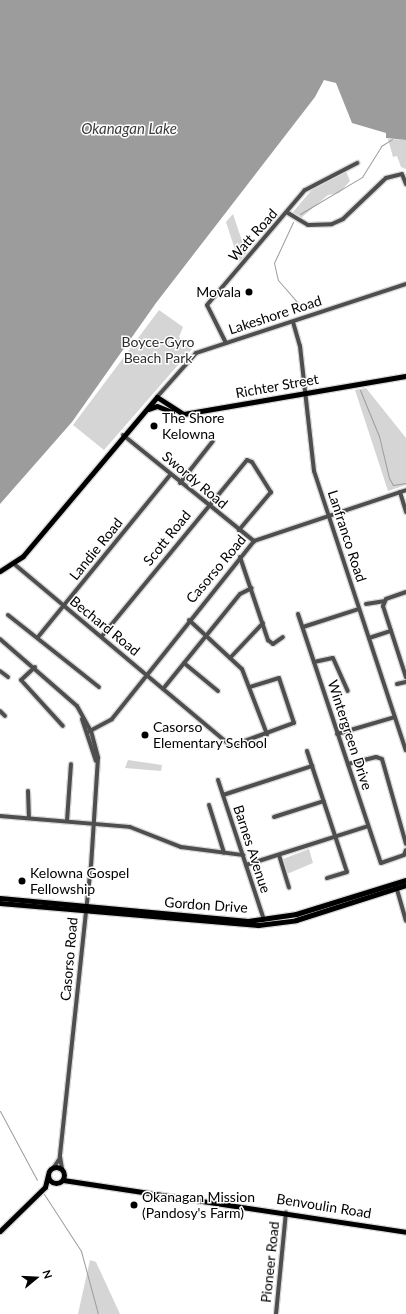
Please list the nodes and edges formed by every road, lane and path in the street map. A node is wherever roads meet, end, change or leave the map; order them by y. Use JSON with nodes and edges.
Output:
{"nodes":[{"id":1,"x":357,"y":163,"type":"dead end"},
{"id":2,"x":406,"y":184,"type":"edge"},
{"id":3,"x":288,"y":213,"type":"junction"},
{"id":4,"x":406,"y":284,"type":"edge"},
{"id":5,"x":293,"y":322,"type":"junction"},
{"id":6,"x":226,"y":343,"type":"junction"},
{"id":7,"x":406,"y":376,"type":"edge"},
{"id":8,"x":304,"y":393,"type":"junction"},
{"id":9,"x":157,"y":397,"type":"junction"},
{"id":10,"x":146,"y":410,"type":"junction"},
{"id":11,"x":183,"y":414,"type":"junction"},
{"id":12,"x":123,"y":435,"type":"junction"},
{"id":13,"x":213,"y":441,"type":"dead end"},
{"id":14,"x":170,"y":474,"type":"junction"},
{"id":15,"x":180,"y":483,"type":"junction"},
{"id":16,"x":406,"y":490,"type":"edge"},
{"id":17,"x":400,"y":492,"type":"junction"},
{"id":18,"x":208,"y":506,"type":"junction"},
{"id":19,"x":406,"y":512,"type":"edge"},
{"id":20,"x":328,"y":515,"type":"junction"},
{"id":21,"x":239,"y":530,"type":"junction"},
{"id":22,"x":254,"y":541,"type":"junction"},
{"id":23,"x":240,"y":557,"type":"junction"},
{"id":24,"x":13,"y":563,"type":"junction"},
{"id":25,"x":0,"y":571,"type":"edge"},
{"id":26,"x":252,"y":588,"type":"junction"},
{"id":27,"x":406,"y":592,"type":"edge"},
{"id":28,"x":384,"y":601,"type":"junction"},
{"id":29,"x":366,"y":604,"type":"dead end"},
{"id":30,"x":64,"y":606,"type":"junction"},
{"id":31,"x":359,"y":609,"type":"junction"},
{"id":32,"x":298,"y":614,"type":"dead end"},
{"id":33,"x":8,"y":615,"type":"dead end"},
{"id":34,"x":189,"y":620,"type":"junction"},
{"id":35,"x":263,"y":623,"type":"junction"},
{"id":36,"x":303,"y":627,"type":"junction"},
{"id":37,"x":391,"y":631,"type":"junction"},
{"id":38,"x":102,"y":636,"type":"junction"},
{"id":39,"x":206,"y":636,"type":"junction"},
{"id":40,"x":38,"y":637,"type":"junction"},
{"id":41,"x":283,"y":637,"type":"dead end"},
{"id":42,"x":369,"y":638,"type":"junction"},
{"id":43,"x":0,"y":639,"type":"edge"},
{"id":44,"x":230,"y":658,"type":"junction"},
{"id":45,"x":314,"y":662,"type":"junction"},
{"id":46,"x":184,"y":663,"type":"junction"},
{"id":47,"x":35,"y":667,"type":"junction"},
{"id":48,"x":0,"y":671,"type":"edge"},
{"id":49,"x":147,"y":674,"type":"junction"},
{"id":50,"x":8,"y":677,"type":"dead end"},
{"id":51,"x":406,"y":677,"type":"edge"},
{"id":52,"x":406,"y":682,"type":"edge"},
{"id":53,"x":398,"y":684,"type":"dead end"},
{"id":54,"x":99,"y":687,"type":"dead end"},
{"id":55,"x":249,"y":687,"type":"junction"},
{"id":56,"x":163,"y":689,"type":"junction"},
{"id":57,"x":218,"y":691,"type":"dead end"},
{"id":58,"x":348,"y":691,"type":"dead end"},
{"id":59,"x":0,"y":711,"type":"edge"},
{"id":60,"x":5,"y":716,"type":"dead end"},
{"id":61,"x":395,"y":717,"type":"junction"},
{"id":62,"x":63,"y":726,"type":"dead end"},
{"id":63,"x":89,"y":732,"type":"junction"},
{"id":64,"x":267,"y":734,"type":"junction"},
{"id":65,"x":338,"y":734,"type":"junction"},
{"id":66,"x":406,"y":750,"type":"edge"},
{"id":67,"x":307,"y":751,"type":"dead end"},
{"id":68,"x":71,"y":764,"type":"dead end"},
{"id":69,"x":348,"y":764,"type":"junction"},
{"id":70,"x":312,"y":766,"type":"junction"},
{"id":71,"x":218,"y":780,"type":"dead end"},
{"id":72,"x":28,"y":791,"type":"dead end"},
{"id":73,"x":223,"y":795,"type":"junction"},
{"id":74,"x":324,"y":801,"type":"junction"},
{"id":75,"x":209,"y":805,"type":"dead end"},
{"id":76,"x":406,"y":813,"type":"edge"},
{"id":77,"x":401,"y":815,"type":"junction"},
{"id":78,"x":0,"y":816,"type":"edge"},
{"id":79,"x":274,"y":817,"type":"dead end"},
{"id":80,"x":29,"y":818,"type":"junction"},
{"id":81,"x":67,"y":821,"type":"junction"},
{"id":82,"x":94,"y":823,"type":"junction"},
{"id":83,"x":368,"y":826,"type":"junction"},
{"id":84,"x":335,"y":836,"type":"junction"},
{"id":85,"x":406,"y":844,"type":"edge"},
{"id":86,"x":406,"y":850,"type":"edge"},
{"id":87,"x":224,"y":853,"type":"junction"},
{"id":88,"x":242,"y":855,"type":"junction"},
{"id":89,"x":279,"y":855,"type":"junction"},
{"id":90,"x":246,"y":865,"type":"junction"},
{"id":91,"x":327,"y":878,"type":"dead end"},
{"id":92,"x":406,"y":880,"type":"edge"},
{"id":93,"x":406,"y":885,"type":"edge"},
{"id":94,"x":396,"y":886,"type":"junction"},
{"id":95,"x":289,"y":888,"type":"dead end"},
{"id":96,"x":0,"y":898,"type":"edge"},
{"id":97,"x":0,"y":903,"type":"edge"},
{"id":98,"x":86,"y":909,"type":"junction"},
{"id":99,"x":406,"y":921,"type":"edge"},
{"id":100,"x":265,"y":922,"type":"junction"},
{"id":101,"x":60,"y":1157,"type":"junction"},
{"id":102,"x":54,"y":1166,"type":"junction"},
{"id":103,"x":63,"y":1170,"type":"junction"},
{"id":104,"x":48,"y":1175,"type":"junction"},
{"id":105,"x":63,"y":1180,"type":"junction"},
{"id":106,"x":72,"y":1180,"type":"junction"},
{"id":107,"x":55,"y":1183,"type":"junction"},
{"id":108,"x":45,"y":1186,"type":"junction"},
{"id":109,"x":286,"y":1212,"type":"junction"},
{"id":110,"x":0,"y":1231,"type":"edge"},
{"id":111,"x":406,"y":1232,"type":"edge"},
{"id":112,"x":276,"y":1314,"type":"edge"}],
"edges":[{"from":1,"to":3,"type":"street","name":"Watt Road"},
{"from":2,"to":3,"type":"street"},
{"from":3,"to":6,"type":"street","name":"Watt Road"},
{"from":4,"to":5,"type":"street","name":"Lakeshore Road"},
{"from":5,"to":6,"type":"street","name":"Lakeshore Road"},
{"from":5,"to":8,"type":"street","name":"Lanfranco Road"},
{"from":6,"to":9,"type":"street","name":"Lakeshore Road"},
{"from":7,"to":8,"type":"main road","name":"Richter Street"},
{"from":8,"to":11,"type":"main road","name":"Richter Street"},
{"from":8,"to":20,"type":"street","name":"Lanfranco Road"},
{"from":9,"to":10,"type":"main road"},
{"from":9,"to":11,"type":"main road"},
{"from":10,"to":11,"type":"main road"},
{"from":10,"to":12,"type":"main road"},
{"from":12,"to":14,"type":"street","name":"Swordy Road"},
{"from":12,"to":24,"type":"main road"},
{"from":13,"to":15,"type":"street"},
{"from":14,"to":15,"type":"street","name":"Swordy Road"},
{"from":14,"to":30,"type":"street","name":"Landie Road"},
{"from":15,"to":18,"type":"street","name":"Swordy Road"},
{"from":16,"to":17,"type":"street","name":"Casorso Road"},
{"from":17,"to":19,"type":"street"},
{"from":17,"to":20,"type":"street","name":"Casorso Road"},
{"from":18,"to":21,"type":"street","name":"Swordy Road"},
{"from":18,"to":21,"type":"street","name":"Scott Road"},
{"from":18,"to":38,"type":"street","name":"Scott Road"},
{"from":20,"to":22,"type":"street","name":"Casorso Road"},
{"from":20,"to":31,"type":"street","name":"Lanfranco Road"},
{"from":21,"to":22,"type":"street","name":"Swordy Road"},
{"from":22,"to":23,"type":"street","name":"Casorso Road"},
{"from":23,"to":26,"type":"street"},
{"from":23,"to":34,"type":"street","name":"Casorso Road"},
{"from":24,"to":25,"type":"main road"},
{"from":24,"to":30,"type":"street","name":"Bechard Road"},
{"from":26,"to":35,"type":"street"},
{"from":26,"to":39,"type":"street"},
{"from":27,"to":28,"type":"street"},
{"from":28,"to":29,"type":"street"},
{"from":28,"to":37,"type":"street"},
{"from":30,"to":38,"type":"street","name":"Bechard Road"},
{"from":30,"to":40,"type":"street","name":"Landie Road"},
{"from":31,"to":36,"type":"street"},
{"from":31,"to":42,"type":"street","name":"Lanfranco Road"},
{"from":32,"to":36,"type":"street","name":"Wintergreen Drive"},
{"from":33,"to":40,"type":"street"},
{"from":34,"to":39,"type":"street"},
{"from":34,"to":49,"type":"street","name":"Casorso Road"},
{"from":35,"to":41,"type":"street"},
{"from":35,"to":44,"type":"street"},
{"from":36,"to":45,"type":"street","name":"Wintergreen Drive"},
{"from":37,"to":42,"type":"street"},
{"from":37,"to":51,"type":"street"},
{"from":38,"to":49,"type":"street","name":"Bechard Road"},
{"from":39,"to":44,"type":"street"},
{"from":39,"to":46,"type":"street"},
{"from":40,"to":54,"type":"street"},
{"from":42,"to":61,"type":"street","name":"Lanfranco Road"},
{"from":43,"to":47,"type":"street"},
{"from":44,"to":55,"type":"street"},
{"from":45,"to":58,"type":"street"},
{"from":45,"to":65,"type":"street","name":"Wintergreen Drive"},
{"from":46,"to":56,"type":"street"},
{"from":46,"to":57,"type":"street"},
{"from":47,"to":62,"type":"street"},
{"from":47,"to":63,"type":"street"},
{"from":48,"to":50,"type":"street"},
{"from":49,"to":56,"type":"street","name":"Bechard Road"},
{"from":49,"to":63,"type":"street","name":"Casorso Road"},
{"from":52,"to":53,"type":"street"},
{"from":55,"to":64,"type":"street"},
{"from":55,"to":64,"type":"street"},
{"from":56,"to":64,"type":"street","name":"Bechard Road"},
{"from":59,"to":60,"type":"street"},
{"from":61,"to":65,"type":"street"},
{"from":61,"to":66,"type":"street","name":"Lanfranco Road"},
{"from":63,"to":82,"type":"street","name":"Casorso Road"},
{"from":65,"to":69,"type":"street","name":"Wintergreen Drive"},
{"from":67,"to":70,"type":"street"},
{"from":68,"to":81,"type":"street"},
{"from":69,"to":77,"type":"street"},
{"from":69,"to":83,"type":"street","name":"Wintergreen Drive"},
{"from":70,"to":73,"type":"street"},
{"from":70,"to":74,"type":"street"},
{"from":71,"to":73,"type":"street","name":"Barnes Avenue"},
{"from":72,"to":80,"type":"street"},
{"from":73,"to":88,"type":"street","name":"Barnes Avenue"},
{"from":74,"to":79,"type":"street"},
{"from":74,"to":84,"type":"street"},
{"from":75,"to":87,"type":"street"},
{"from":76,"to":77,"type":"street"},
{"from":77,"to":85,"type":"street"},
{"from":78,"to":80,"type":"street"},
{"from":80,"to":81,"type":"street"},
{"from":81,"to":82,"type":"street"},
{"from":82,"to":87,"type":"street"},
{"from":82,"to":98,"type":"street","name":"Casorso Road"},
{"from":83,"to":84,"type":"street"},
{"from":83,"to":86,"type":"street","name":"Wintergreen Drive"},
{"from":84,"to":89,"type":"street"},
{"from":84,"to":91,"type":"street"},
{"from":87,"to":88,"type":"street"},
{"from":88,"to":90,"type":"street","name":"Barnes Avenue"},
{"from":89,"to":90,"type":"street"},
{"from":89,"to":95,"type":"street"},
{"from":90,"to":100,"type":"street","name":"Barnes Avenue"},
{"from":92,"to":94,"type":"main road","name":"Gordon Drive"},
{"from":93,"to":94,"type":"main road","name":"Gordon Drive"},
{"from":94,"to":99,"type":"street"},
{"from":94,"to":100,"type":"main road","name":"Gordon Drive"},
{"from":96,"to":98,"type":"main road","name":"Gordon Drive"},
{"from":97,"to":98,"type":"main road","name":"Gordon Drive"},
{"from":98,"to":100,"type":"main road","name":"Gordon Drive"},
{"from":98,"to":101,"type":"street","name":"Casorso Road"},
{"from":101,"to":102,"type":"street","name":"Casorso Road"},
{"from":101,"to":103,"type":"street","name":"Casorso Road"},
{"from":102,"to":103,"type":"main road"},
{"from":102,"to":104,"type":"main road"},
{"from":103,"to":105,"type":"main road"},
{"from":103,"to":106,"type":"main road"},
{"from":104,"to":107,"type":"main road"},
{"from":104,"to":108,"type":"main road"},
{"from":105,"to":106,"type":"main road","name":"Benvoulin Road"},
{"from":105,"to":107,"type":"main road"},
{"from":106,"to":109,"type":"main road","name":"Benvoulin Road"},
{"from":107,"to":108,"type":"main road"},
{"from":108,"to":110,"type":"main road"},
{"from":109,"to":111,"type":"main road","name":"Benvoulin Road"},
{"from":109,"to":112,"type":"street","name":"Pioneer Road"}]}
